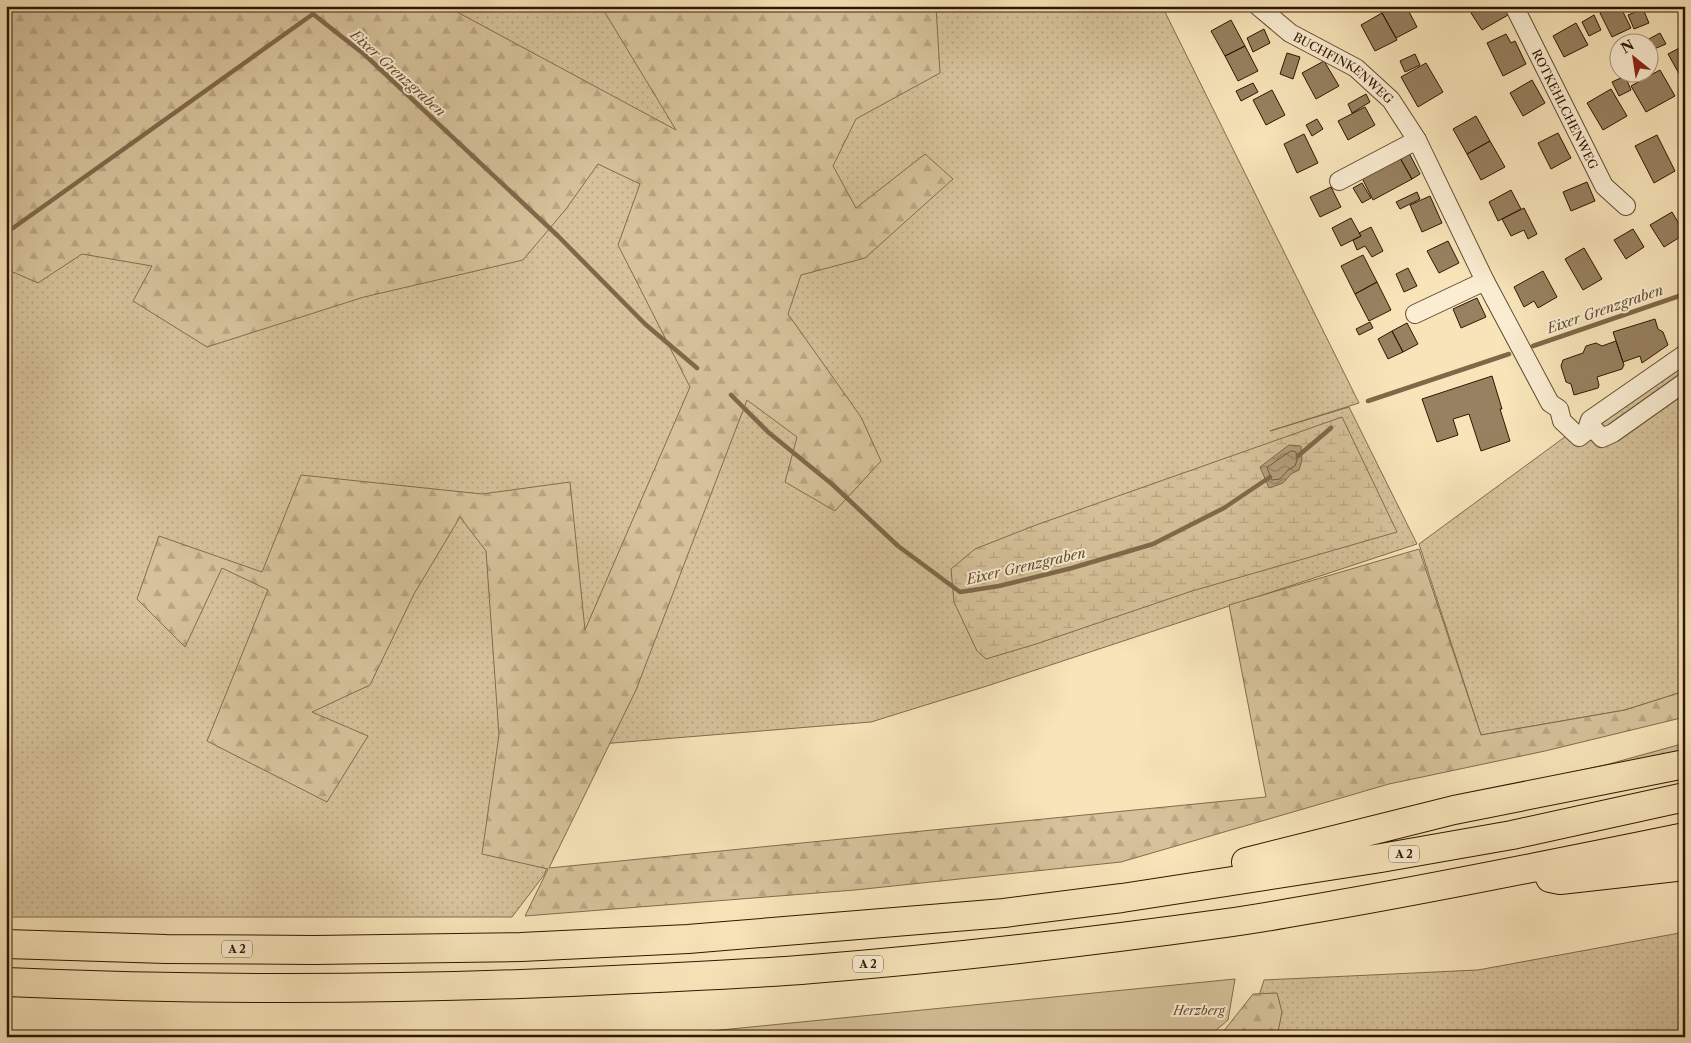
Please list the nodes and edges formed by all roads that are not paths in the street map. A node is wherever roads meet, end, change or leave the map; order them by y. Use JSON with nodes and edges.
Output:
{"nodes":[{"id":1,"x":1514,"y":6,"type":"edge"},
{"id":2,"x":1267,"y":10,"type":"edge"},
{"id":3,"x":1417,"y":140,"type":"junction"},
{"id":4,"x":1339,"y":181,"type":"dead end"},
{"id":5,"x":1626,"y":206,"type":"dead end"},
{"id":6,"x":1485,"y":281,"type":"junction"},
{"id":7,"x":1416,"y":314,"type":"dead end"},
{"id":8,"x":1685,"y":354,"type":"edge"},
{"id":9,"x":1685,"y":382,"type":"edge"},
{"id":10,"x":1591,"y":423,"type":"junction"},
{"id":11,"x":1684,"y":764,"type":"edge"},
{"id":12,"x":1685,"y":797,"type":"edge"},
{"id":13,"x":1685,"y":837,"type":"edge"},
{"id":14,"x":1685,"y":866,"type":"edge"},
{"id":15,"x":1519,"y":871,"type":"junction"},
{"id":16,"x":1122,"y":898,"type":"junction"},
{"id":17,"x":6,"y":944,"type":"edge"},
{"id":18,"x":6,"y":982,"type":"edge"}],
"edges":[{"from":1,"to":5,"type":"street","name":"ROTKEHLCHENWEG"},
{"from":2,"to":3,"type":"street","name":"BUCHFINKENWEG"},
{"from":3,"to":4,"type":"street"},
{"from":3,"to":6,"type":"street","name":"BUCHFINKENWEG"},
{"from":6,"to":7,"type":"street"},
{"from":6,"to":10,"type":"street","name":"BUCHFINKENWEG"},
{"from":8,"to":10,"type":"street"},
{"from":9,"to":10,"type":"street"},
{"from":11,"to":16,"type":"highway"},
{"from":12,"to":16,"type":"highway","number":"A 2"},
{"from":13,"to":15,"type":"highway","number":"A 2"},
{"from":14,"to":15,"type":"highway"},
{"from":15,"to":18,"type":"highway","number":"A 2"},
{"from":16,"to":17,"type":"highway","number":"A 2"}]}
